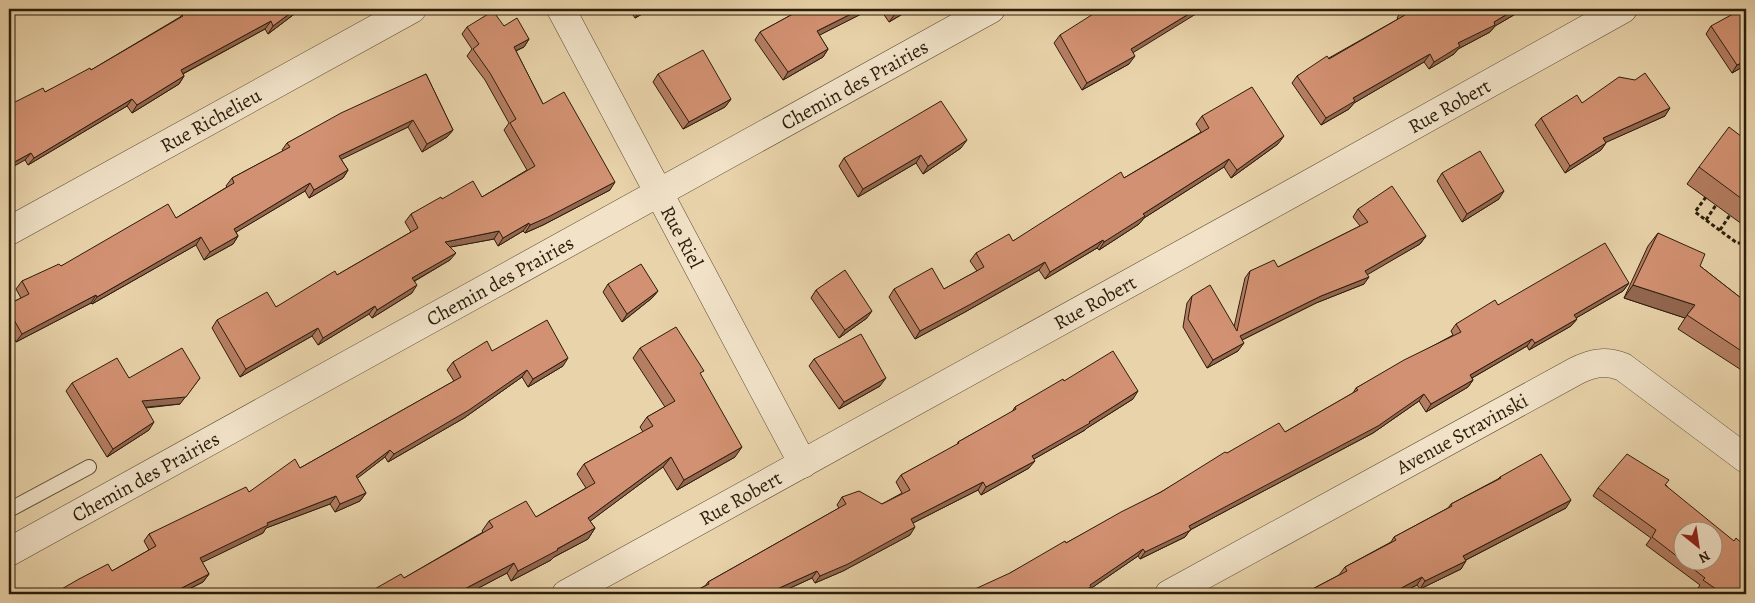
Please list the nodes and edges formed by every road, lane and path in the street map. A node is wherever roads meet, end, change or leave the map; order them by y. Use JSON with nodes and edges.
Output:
{"nodes":[{"id":1,"x":412,"y":9,"type":"edge"},
{"id":2,"x":561,"y":9,"type":"edge"},
{"id":3,"x":991,"y":9,"type":"edge"},
{"id":4,"x":1623,"y":9,"type":"edge"},
{"id":5,"x":659,"y":193,"type":"junction"},
{"id":6,"x":1706,"y":197,"type":"edge"},
{"id":7,"x":1716,"y":205,"type":"edge"},
{"id":8,"x":1730,"y":215,"type":"edge"},
{"id":9,"x":1706,"y":220,"type":"junction"},
{"id":10,"x":9,"y":230,"type":"edge"},
{"id":11,"x":1720,"y":230,"type":"junction"},
{"id":12,"x":1746,"y":243,"type":"edge"},
{"id":13,"x":1746,"y":459,"type":"edge"},
{"id":14,"x":803,"y":464,"type":"junction"},
{"id":15,"x":89,"y":467,"type":"dead end"},
{"id":16,"x":9,"y":510,"type":"edge"},
{"id":17,"x":9,"y":550,"type":"edge"},
{"id":18,"x":566,"y":594,"type":"edge"},
{"id":19,"x":1169,"y":594,"type":"edge"}],
"edges":[{"from":1,"to":10,"type":"street","name":"Rue Richelieu"},
{"from":2,"to":5,"type":"street","name":"Rue Riel"},
{"from":3,"to":5,"type":"street","name":"Chemin des Prairies"},
{"from":4,"to":14,"type":"street","name":"Rue Robert"},
{"from":5,"to":14,"type":"street","name":"Rue Riel"},
{"from":5,"to":17,"type":"street","name":"Chemin des Prairies"},
{"from":6,"to":9,"type":"path"},
{"from":7,"to":9,"type":"path"},
{"from":8,"to":11,"type":"path"},
{"from":9,"to":11,"type":"path"},
{"from":11,"to":12,"type":"path"},
{"from":13,"to":19,"type":"street","name":"Avenue Stravinski"},
{"from":14,"to":18,"type":"street","name":"Rue Robert"},
{"from":15,"to":16,"type":"lane"}]}
